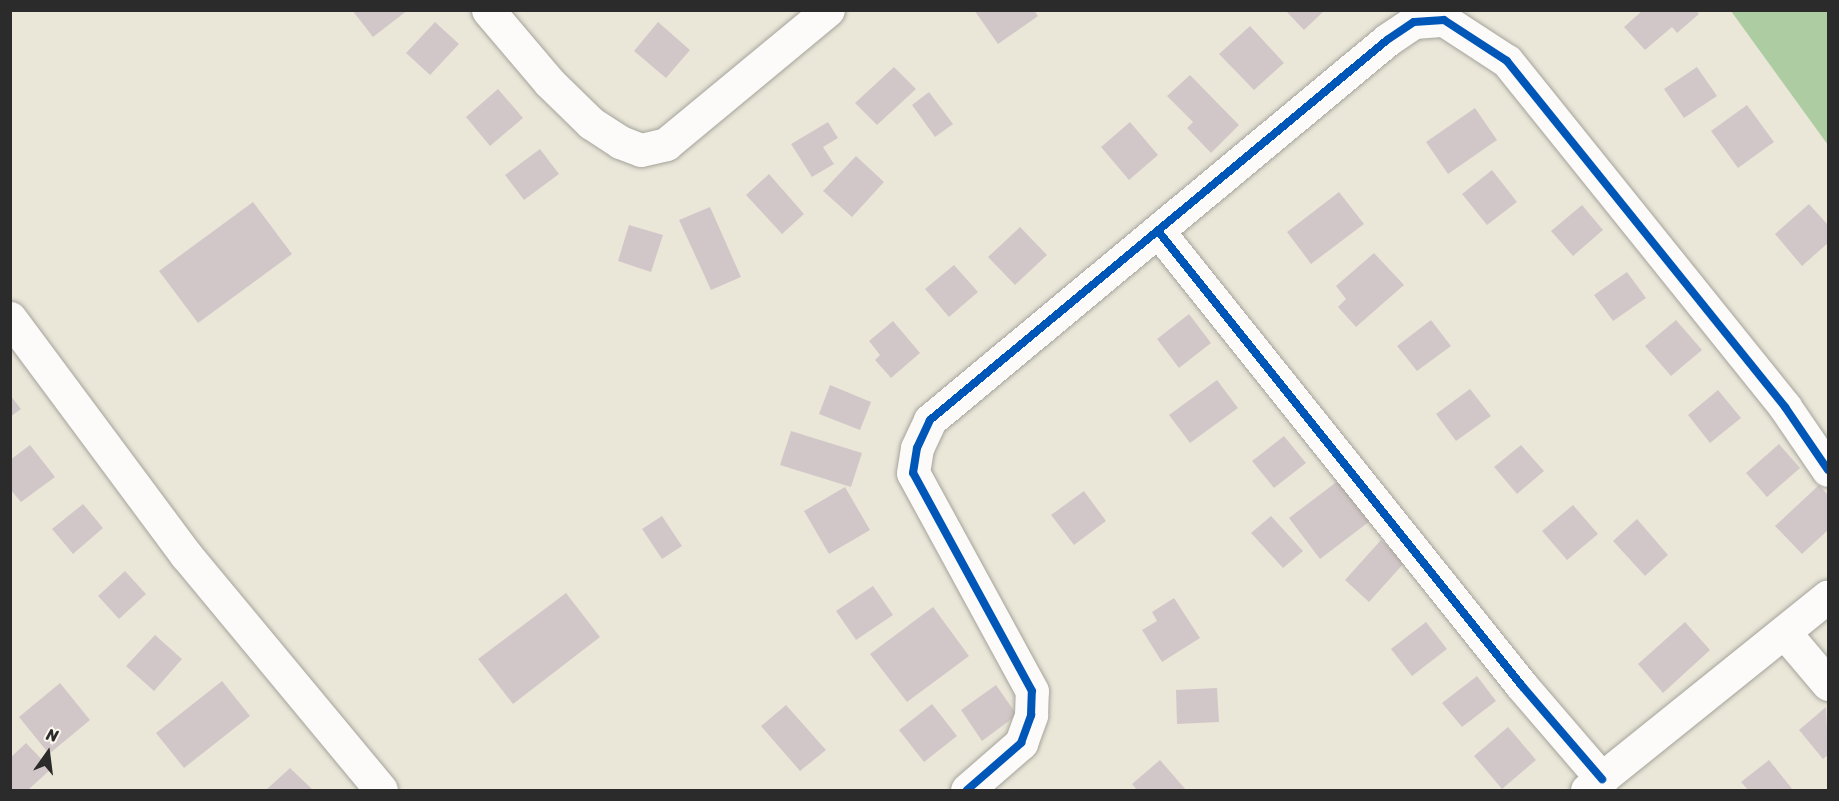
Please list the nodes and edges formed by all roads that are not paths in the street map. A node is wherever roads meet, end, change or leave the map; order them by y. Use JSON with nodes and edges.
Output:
{"nodes":[{"id":1,"x":488,"y":10,"type":"edge"},
{"id":2,"x":828,"y":10,"type":"edge"},
{"id":3,"x":1158,"y":231,"type":"junction"},
{"id":4,"x":10,"y":318,"type":"edge"},
{"id":5,"x":1828,"y":470,"type":"edge"},
{"id":6,"x":1828,"y":596,"type":"edge"},
{"id":7,"x":1784,"y":632,"type":"junction"},
{"id":8,"x":1828,"y":684,"type":"edge"},
{"id":9,"x":1595,"y":785,"type":"edge"},
{"id":10,"x":381,"y":790,"type":"edge"},
{"id":11,"x":967,"y":790,"type":"edge"}],
"edges":[{"from":1,"to":2,"type":"street"},
{"from":3,"to":5,"type":"street"},
{"from":3,"to":9,"type":"street"},
{"from":3,"to":11,"type":"street"},
{"from":4,"to":10,"type":"street"},
{"from":6,"to":7,"type":"street"},
{"from":7,"to":8,"type":"street"},
{"from":7,"to":9,"type":"street"}]}
